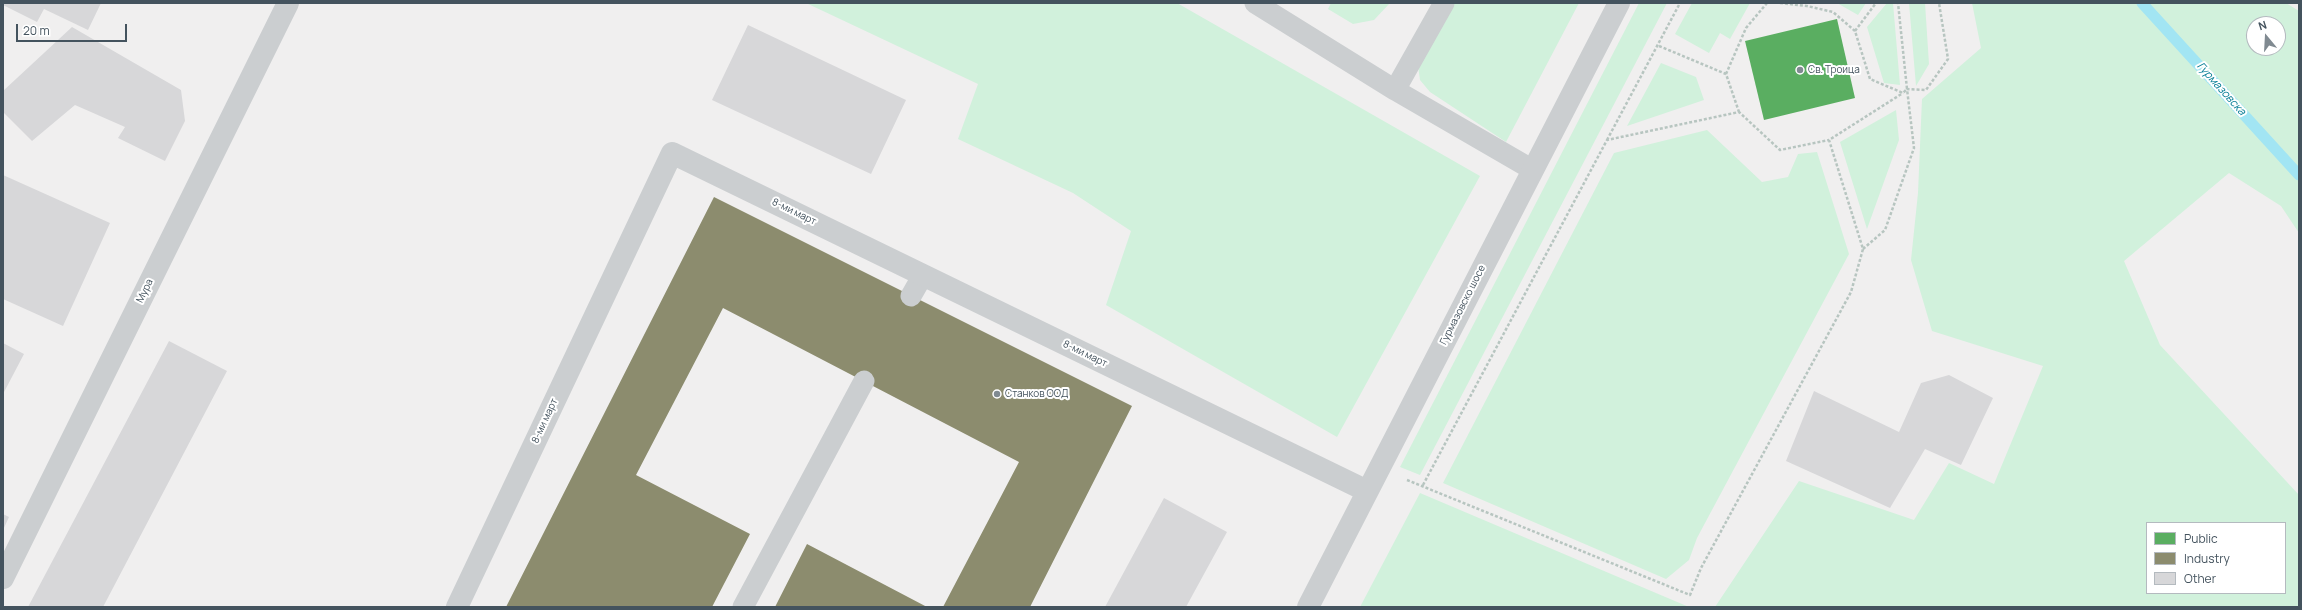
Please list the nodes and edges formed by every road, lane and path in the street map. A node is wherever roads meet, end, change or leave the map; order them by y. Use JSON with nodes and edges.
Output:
{"nodes":[{"id":1,"x":288,"y":3,"type":"edge"},
{"id":2,"x":1255,"y":3,"type":"edge"},
{"id":3,"x":1444,"y":3,"type":"edge"},
{"id":4,"x":1619,"y":3,"type":"edge"},
{"id":5,"x":1680,"y":3,"type":"edge"},
{"id":6,"x":1767,"y":3,"type":"edge"},
{"id":7,"x":1780,"y":3,"type":"edge"},
{"id":8,"x":1876,"y":3,"type":"edge"},
{"id":9,"x":1898,"y":3,"type":"edge"},
{"id":10,"x":1939,"y":3,"type":"edge"},
{"id":11,"x":1855,"y":31,"type":"junction"},
{"id":12,"x":1658,"y":46,"type":"junction"},
{"id":13,"x":1726,"y":74,"type":"junction"},
{"id":14,"x":1907,"y":89,"type":"junction"},
{"id":15,"x":1395,"y":90,"type":"junction"},
{"id":16,"x":1903,"y":93,"type":"junction"},
{"id":17,"x":1739,"y":112,"type":"junction"},
{"id":18,"x":1607,"y":140,"type":"junction"},
{"id":19,"x":1830,"y":140,"type":"junction"},
{"id":20,"x":1533,"y":170,"type":"junction"},
{"id":21,"x":1863,"y":249,"type":"junction"},
{"id":22,"x":923,"y":275,"type":"junction"},
{"id":23,"x":911,"y":296,"type":"dead end"},
{"id":24,"x":864,"y":381,"type":"dead end"},
{"id":25,"x":1378,"y":470,"type":"junction"},
{"id":26,"x":1423,"y":485,"type":"junction"},
{"id":27,"x":1368,"y":491,"type":"junction"},
{"id":28,"x":3,"y":578,"type":"edge"},
{"id":29,"x":457,"y":607,"type":"edge"},
{"id":30,"x":743,"y":607,"type":"edge"},
{"id":31,"x":1308,"y":607,"type":"edge"}],
"edges":[{"from":1,"to":28,"type":"street","name":"Мура"},
{"from":2,"to":15,"type":"lane"},
{"from":3,"to":15,"type":"lane"},
{"from":4,"to":20,"type":"street","name":"Гурмазовско шосе"},
{"from":5,"to":12,"type":"path"},
{"from":6,"to":13,"type":"path"},
{"from":7,"to":11,"type":"path"},
{"from":8,"to":11,"type":"path"},
{"from":9,"to":14,"type":"path"},
{"from":10,"to":14,"type":"path"},
{"from":11,"to":16,"type":"path"},
{"from":12,"to":13,"type":"path"},
{"from":12,"to":18,"type":"path"},
{"from":13,"to":17,"type":"path"},
{"from":14,"to":16,"type":"path"},
{"from":14,"to":21,"type":"path"},
{"from":15,"to":20,"type":"lane"},
{"from":16,"to":19,"type":"path"},
{"from":17,"to":18,"type":"path"},
{"from":17,"to":19,"type":"path"},
{"from":18,"to":26,"type":"path"},
{"from":19,"to":21,"type":"path"},
{"from":20,"to":25,"type":"street","name":"Гурмазовско шосе"},
{"from":21,"to":26,"type":"path"},
{"from":22,"to":23,"type":"lane"},
{"from":22,"to":27,"type":"street","name":"8-ми март"},
{"from":22,"to":29,"type":"street","name":"8-ми март"},
{"from":24,"to":30,"type":"lane"},
{"from":25,"to":26,"type":"path"},
{"from":25,"to":27,"type":"street","name":"Гурмазовско шосе"},
{"from":27,"to":31,"type":"street","name":"Гурмазовско шосе"}]}
